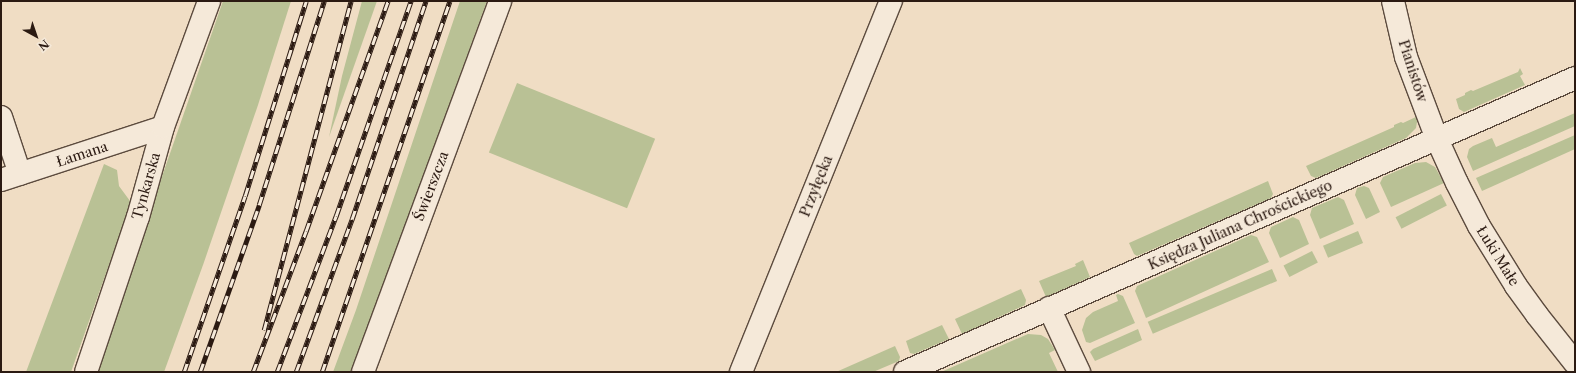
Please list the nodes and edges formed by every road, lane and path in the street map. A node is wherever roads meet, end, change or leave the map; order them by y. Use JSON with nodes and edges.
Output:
{"nodes":[{"id":1,"x":209,"y":1,"type":"edge"},
{"id":2,"x":500,"y":1,"type":"edge"},
{"id":3,"x":891,"y":1,"type":"edge"},
{"id":4,"x":1392,"y":1,"type":"edge"},
{"id":5,"x":1575,"y":78,"type":"edge"},
{"id":6,"x":1,"y":117,"type":"edge"},
{"id":7,"x":163,"y":127,"type":"junction"},
{"id":8,"x":1437,"y":139,"type":"junction"},
{"id":9,"x":11,"y":177,"type":"edge"},
{"id":10,"x":1049,"y":308,"type":"junction"},
{"id":11,"x":1575,"y":363,"type":"edge"},
{"id":12,"x":86,"y":372,"type":"edge"},
{"id":13,"x":363,"y":372,"type":"edge"},
{"id":14,"x":741,"y":372,"type":"edge"},
{"id":15,"x":905,"y":372,"type":"edge"},
{"id":16,"x":1079,"y":372,"type":"edge"}],
"edges":[{"from":1,"to":7,"type":"street","name":"Tynkarska"},
{"from":2,"to":13,"type":"street","name":"Świerszcza"},
{"from":3,"to":14,"type":"street","name":"Przyłęcka"},
{"from":4,"to":8,"type":"street","name":"Pianistów"},
{"from":5,"to":8,"type":"street","name":"Księdza Juliana Chrościckiego"},
{"from":6,"to":9,"type":"street"},
{"from":7,"to":9,"type":"street","name":"Łamana"},
{"from":7,"to":12,"type":"street","name":"Tynkarska"},
{"from":8,"to":10,"type":"street","name":"Księdza Juliana Chrościckiego"},
{"from":8,"to":11,"type":"street","name":"Łuki Małe"},
{"from":10,"to":15,"type":"street","name":"Księdza Juliana Chrościckiego"},
{"from":10,"to":16,"type":"street"}]}
